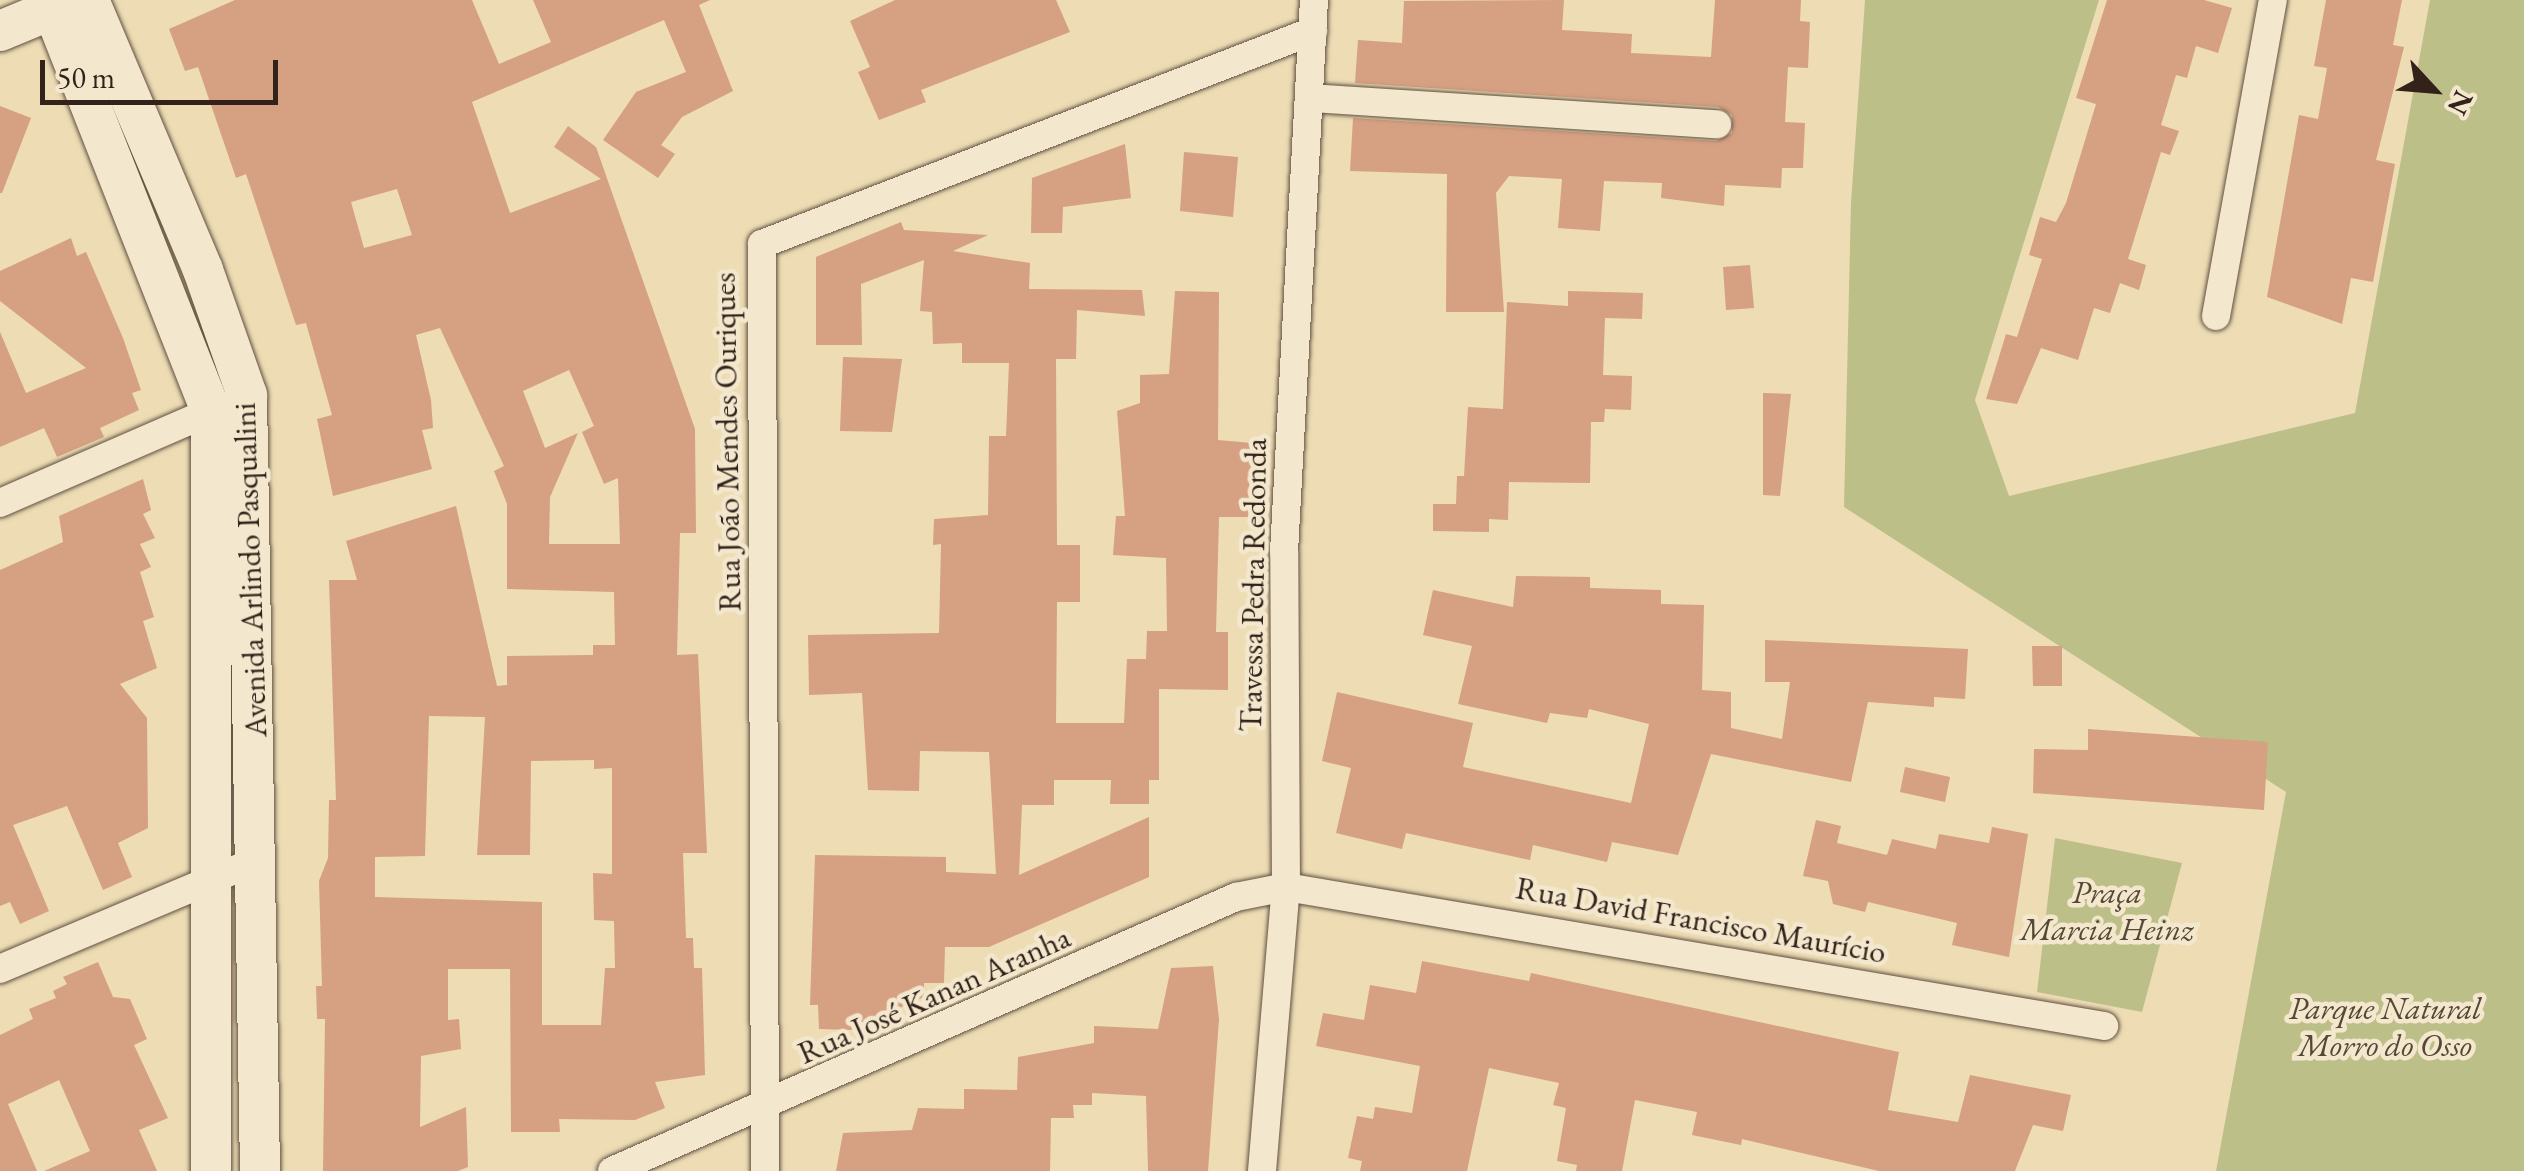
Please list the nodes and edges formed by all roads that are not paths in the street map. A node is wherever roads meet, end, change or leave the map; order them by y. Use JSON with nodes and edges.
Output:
{"nodes":[{"id":1,"x":1314,"y":0,"type":"edge"},
{"id":2,"x":2273,"y":0,"type":"edge"},
{"id":3,"x":67,"y":2,"type":"edge"},
{"id":4,"x":1313,"y":30,"type":"junction"},
{"id":5,"x":0,"y":31,"type":"edge"},
{"id":6,"x":1310,"y":98,"type":"junction"},
{"id":7,"x":1716,"y":124,"type":"dead end"},
{"id":8,"x":2216,"y":316,"type":"dead end"},
{"id":9,"x":229,"y":403,"type":"junction"},
{"id":10,"x":0,"y":503,"type":"edge"},
{"id":11,"x":256,"y":861,"type":"junction"},
{"id":12,"x":214,"y":877,"type":"junction"},
{"id":13,"x":1286,"y":886,"type":"junction"},
{"id":14,"x":0,"y":969,"type":"edge"},
{"id":15,"x":2104,"y":1026,"type":"dead end"},
{"id":16,"x":765,"y":1110,"type":"junction"},
{"id":17,"x":211,"y":1171,"type":"edge"},
{"id":18,"x":260,"y":1171,"type":"edge"},
{"id":19,"x":612,"y":1171,"type":"edge"},
{"id":20,"x":764,"y":1171,"type":"edge"},
{"id":21,"x":1262,"y":1171,"type":"edge"}],
"edges":[{"from":1,"to":4,"type":"street","name":"Travessa Pedra Redonda"},
{"from":2,"to":8,"type":"street"},
{"from":3,"to":5,"type":"street"},
{"from":3,"to":9,"type":"street","name":"Avenida Arlindo Pasqualini"},
{"from":4,"to":6,"type":"street","name":"Travessa Pedra Redonda"},
{"from":4,"to":16,"type":"street","name":"Rua João Mendes Ouriques"},
{"from":6,"to":7,"type":"street"},
{"from":6,"to":13,"type":"street","name":"Travessa Pedra Redonda"},
{"from":9,"to":10,"type":"street"},
{"from":9,"to":11,"type":"street","name":"Avenida Arlindo Pasqualini"},
{"from":9,"to":12,"type":"street","name":"Avenida Arlindo Pasqualini"},
{"from":11,"to":12,"type":"street"},
{"from":11,"to":18,"type":"street","name":"Avenida Arlindo Pasqualini"},
{"from":12,"to":14,"type":"street"},
{"from":12,"to":17,"type":"street","name":"Avenida Arlindo Pasqualini"},
{"from":13,"to":15,"type":"street","name":"Rua David Francisco Maurício"},
{"from":13,"to":16,"type":"street","name":"Rua José Kanan Aranha"},
{"from":13,"to":21,"type":"street","name":"Travessa Pedra Redonda"},
{"from":16,"to":19,"type":"street","name":"Rua José Kanan Aranha"},
{"from":16,"to":20,"type":"street","name":"Rua João Mendes Ouriques"}]}
